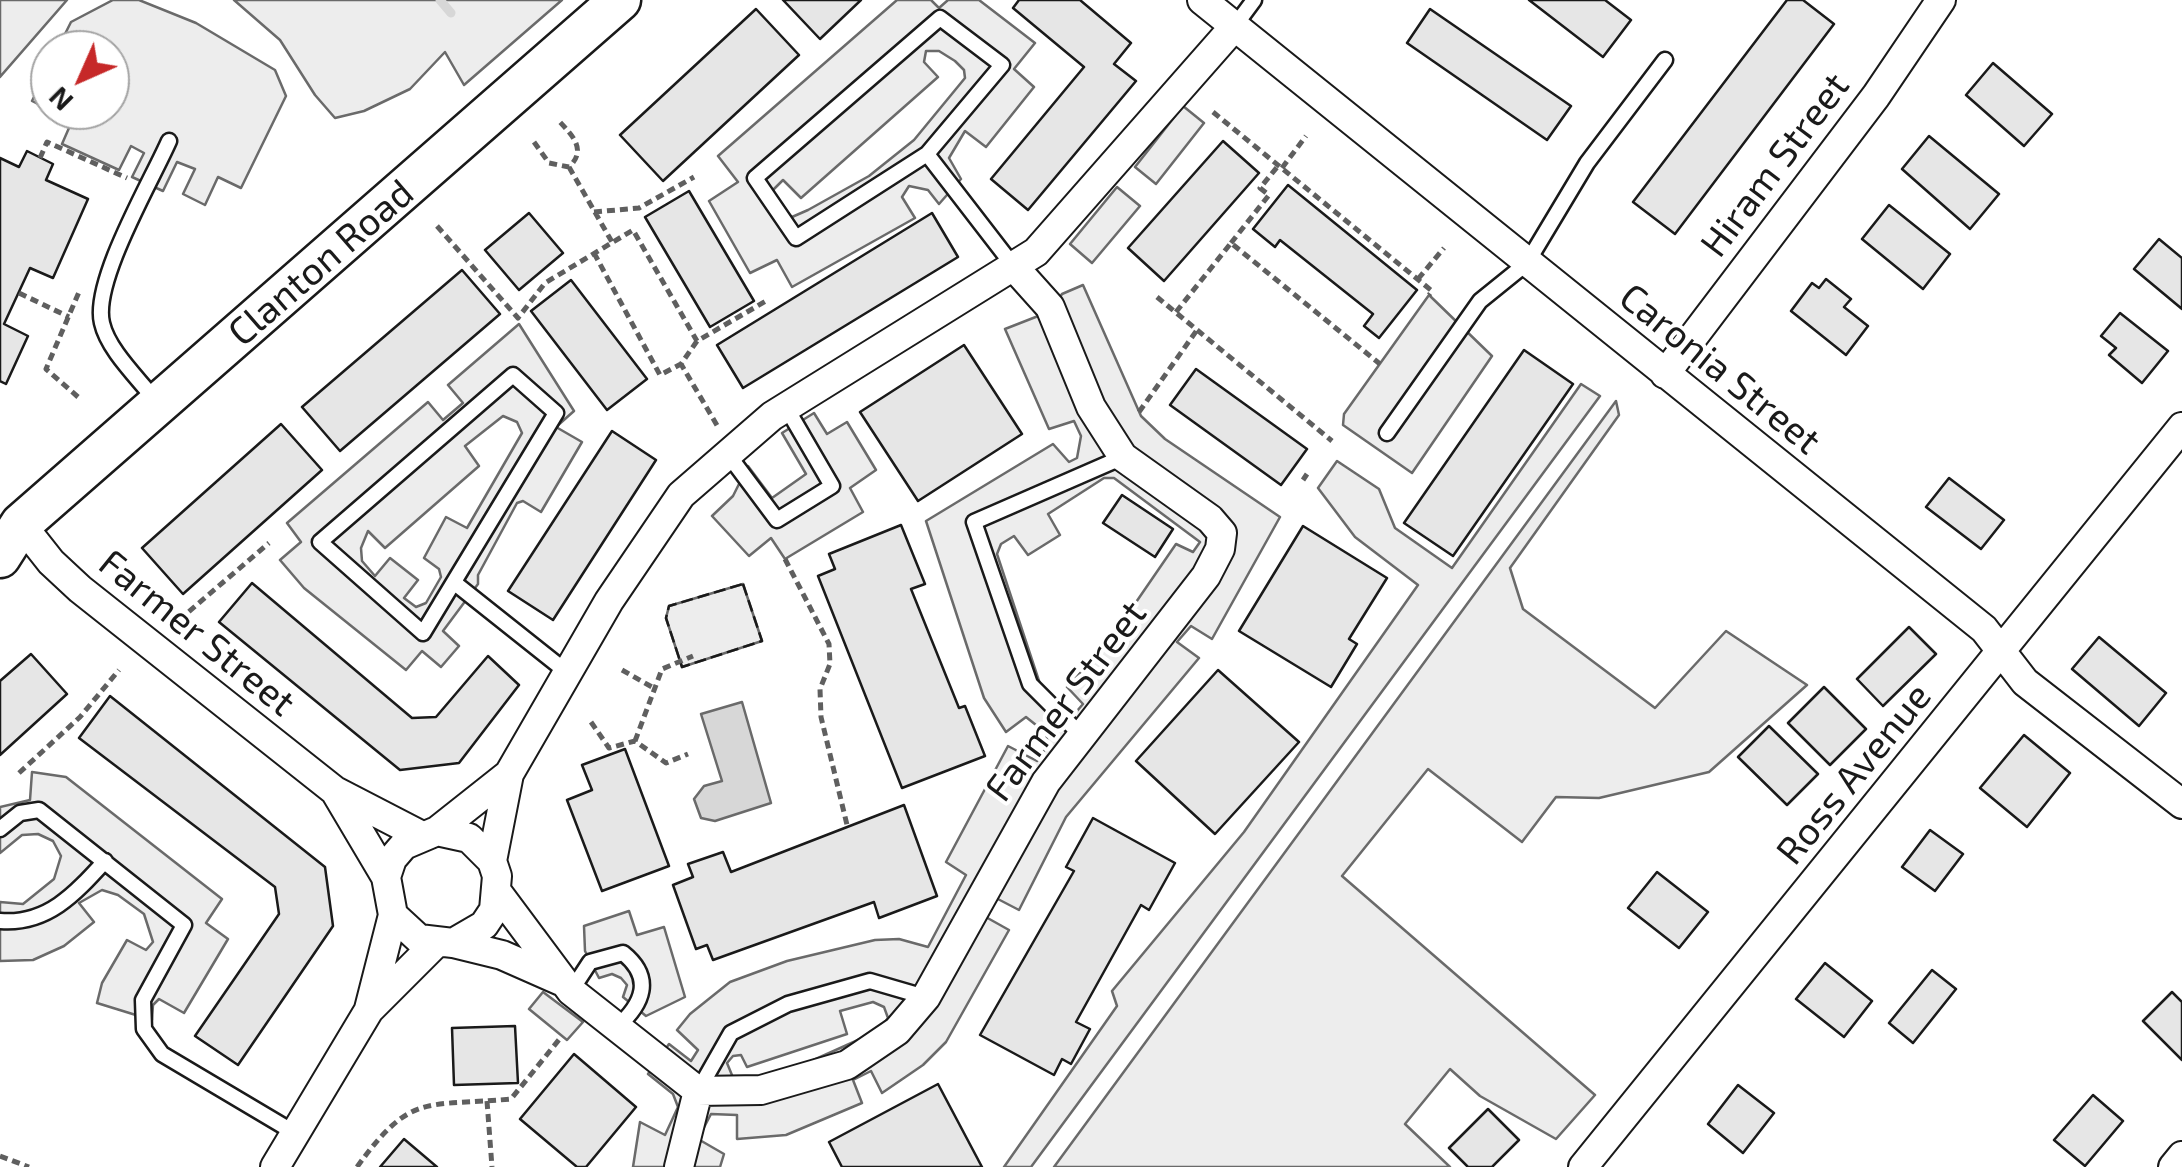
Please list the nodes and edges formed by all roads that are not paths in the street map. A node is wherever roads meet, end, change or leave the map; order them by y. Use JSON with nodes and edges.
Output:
{"nodes":[{"id":1,"x":620,"y":0,"type":"edge"},
{"id":2,"x":1202,"y":0,"type":"edge"},
{"id":3,"x":1254,"y":0,"type":"edge"},
{"id":4,"x":1942,"y":0,"type":"edge"},
{"id":5,"x":1234,"y":27,"type":"junction"},
{"id":6,"x":1665,"y":60,"type":"dead end"},
{"id":7,"x":169,"y":142,"type":"dead end"},
{"id":8,"x":927,"y":154,"type":"junction"},
{"id":9,"x":1527,"y":263,"type":"junction"},
{"id":10,"x":1015,"y":268,"type":"junction"},
{"id":11,"x":1665,"y":374,"type":"junction"},
{"id":12,"x":158,"y":404,"type":"junction"},
{"id":13,"x":786,"y":407,"type":"junction"},
{"id":14,"x":2182,"y":427,"type":"edge"},
{"id":15,"x":1387,"y":434,"type":"dead end"},
{"id":16,"x":725,"y":444,"type":"junction"},
{"id":17,"x":1122,"y":457,"type":"junction"},
{"id":18,"x":7,"y":538,"type":"edge"},
{"id":19,"x":456,"y":584,"type":"junction"},
{"id":20,"x":2001,"y":651,"type":"junction"},
{"id":21,"x":568,"y":673,"type":"junction"},
{"id":22,"x":1082,"y":736,"type":"junction"},
{"id":23,"x":509,"y":774,"type":"junction"},
{"id":24,"x":335,"y":791,"type":"junction"},
{"id":25,"x":2182,"y":804,"type":"edge"},
{"id":26,"x":0,"y":828,"type":"edge"},
{"id":27,"x":428,"y":833,"type":"junction"},
{"id":28,"x":492,"y":861,"type":"junction"},
{"id":29,"x":105,"y":862,"type":"junction"},
{"id":30,"x":386,"y":877,"type":"junction"},
{"id":31,"x":498,"y":892,"type":"junction"},
{"id":32,"x":393,"y":915,"type":"junction"},
{"id":33,"x":0,"y":921,"type":"edge"},
{"id":34,"x":444,"y":943,"type":"junction"},
{"id":35,"x":567,"y":986,"type":"junction"},
{"id":36,"x":926,"y":997,"type":"junction"},
{"id":37,"x":369,"y":1010,"type":"junction"},
{"id":38,"x":617,"y":1027,"type":"junction"},
{"id":39,"x":698,"y":1091,"type":"junction"},
{"id":40,"x":295,"y":1133,"type":"junction"},
{"id":41,"x":2182,"y":1156,"type":"edge"},
{"id":42,"x":275,"y":1167,"type":"edge"},
{"id":43,"x":679,"y":1167,"type":"edge"},
{"id":44,"x":1584,"y":1167,"type":"edge"},
{"id":45,"x":2173,"y":1167,"type":"edge"}],
"edges":[{"from":1,"to":12,"type":"main road","name":"Clanton Road"},
{"from":2,"to":5,"type":"street","name":"Caronia Street"},
{"from":3,"to":5,"type":"lane"},
{"from":4,"to":11,"type":"street","name":"Hiram Street"},
{"from":5,"to":9,"type":"street","name":"Caronia Street"},
{"from":5,"to":10,"type":"street"},
{"from":6,"to":9,"type":"lane"},
{"from":7,"to":12,"type":"lane"},
{"from":8,"to":8,"type":"lane"},
{"from":8,"to":10,"type":"lane"},
{"from":9,"to":11,"type":"street","name":"Caronia Street"},
{"from":9,"to":15,"type":"lane"},
{"from":10,"to":13,"type":"street"},
{"from":10,"to":17,"type":"street","name":"Farmer Street"},
{"from":11,"to":20,"type":"street","name":"Caronia Street"},
{"from":12,"to":18,"type":"main road","name":"Clanton Road"},
{"from":13,"to":16,"type":"street"},
{"from":13,"to":16,"type":"lane"},
{"from":14,"to":20,"type":"street","name":"Ross Avenue"},
{"from":16,"to":21,"type":"street"},
{"from":17,"to":22,"type":"street","name":"Farmer Street"},
{"from":17,"to":22,"type":"lane"},
{"from":18,"to":24,"type":"street","name":"Farmer Street"},
{"from":19,"to":19,"type":"lane"},
{"from":19,"to":21,"type":"lane"},
{"from":20,"to":25,"type":"street","name":"Caronia Street"},
{"from":20,"to":44,"type":"street","name":"Ross Avenue"},
{"from":21,"to":23,"type":"street"},
{"from":22,"to":36,"type":"street","name":"Farmer Street"},
{"from":23,"to":27,"type":"street"},
{"from":23,"to":28,"type":"street"},
{"from":24,"to":27,"type":"street","name":"Farmer Street"},
{"from":24,"to":30,"type":"street","name":"Farmer Street"},
{"from":26,"to":29,"type":"lane"},
{"from":27,"to":28,"type":"street"},
{"from":27,"to":30,"type":"street"},
{"from":28,"to":31,"type":"street"},
{"from":29,"to":33,"type":"lane"},
{"from":29,"to":40,"type":"lane"},
{"from":30,"to":32,"type":"street"},
{"from":31,"to":34,"type":"street"},
{"from":31,"to":35,"type":"street"},
{"from":32,"to":34,"type":"street"},
{"from":32,"to":37,"type":"street"},
{"from":34,"to":35,"type":"street"},
{"from":34,"to":37,"type":"street"},
{"from":35,"to":38,"type":"street"},
{"from":35,"to":38,"type":"lane"},
{"from":36,"to":39,"type":"street","name":"Farmer Street"},
{"from":36,"to":39,"type":"lane"},
{"from":37,"to":40,"type":"street"},
{"from":38,"to":39,"type":"street"},
{"from":39,"to":43,"type":"street"},
{"from":40,"to":42,"type":"street"},
{"from":41,"to":45,"type":"street"}]}
